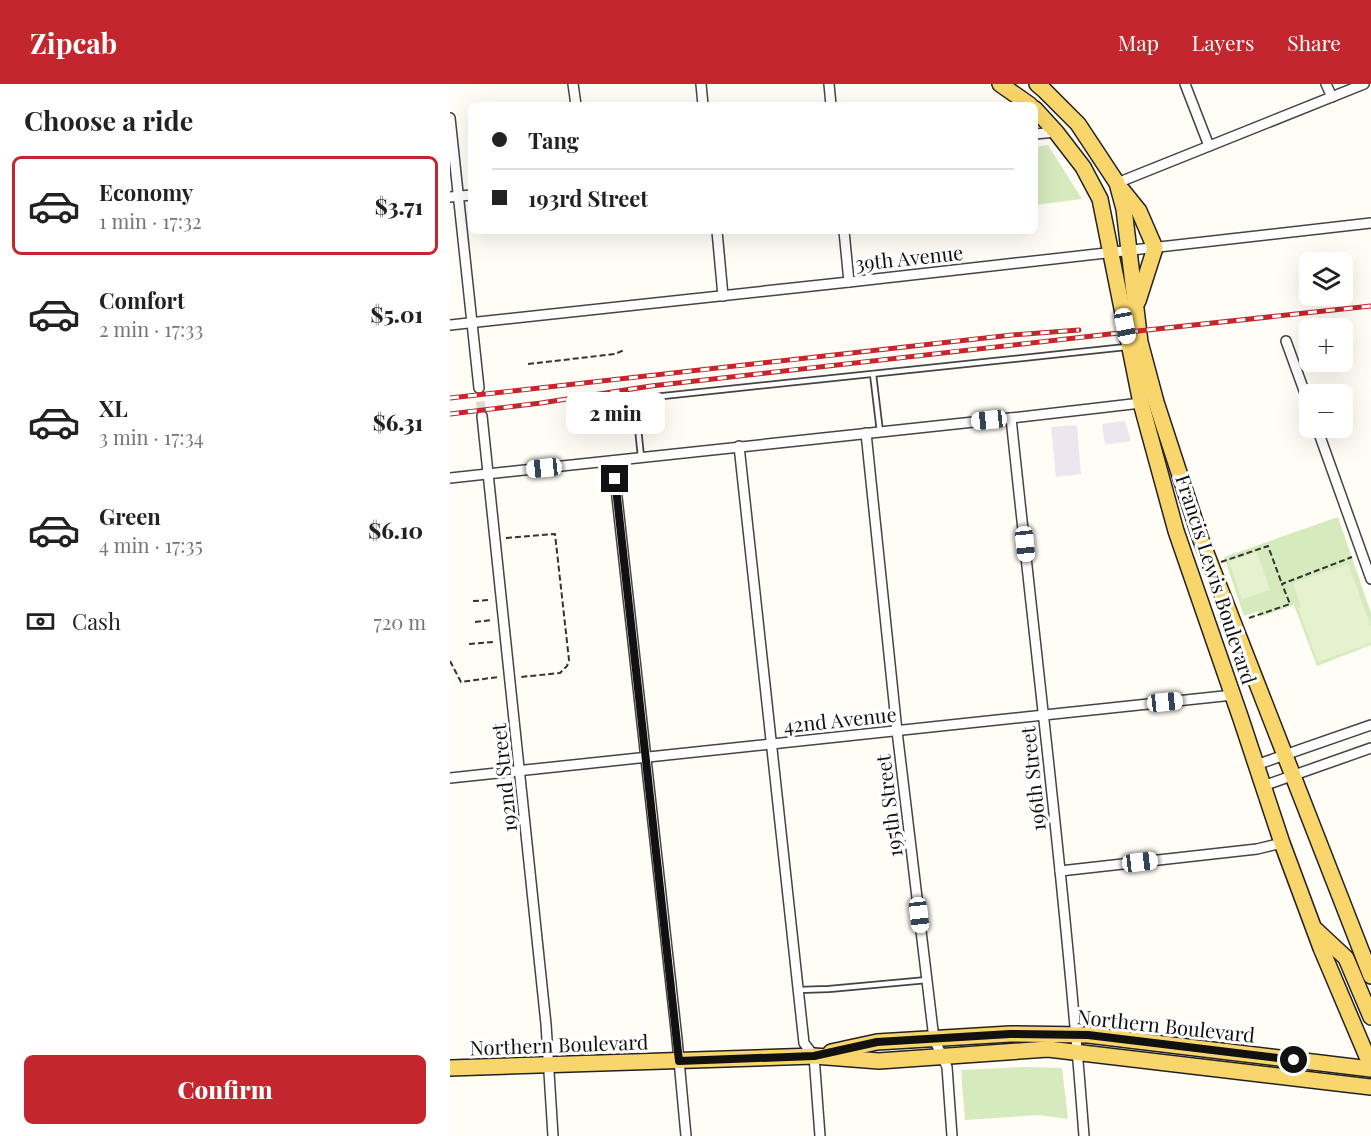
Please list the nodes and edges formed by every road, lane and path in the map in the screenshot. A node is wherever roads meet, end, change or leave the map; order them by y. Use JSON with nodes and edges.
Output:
{"nodes":[{"id":1,"x":573,"y":84,"type":"edge"},
{"id":2,"x":701,"y":84,"type":"edge"},
{"id":3,"x":829,"y":84,"type":"edge"},
{"id":4,"x":1000,"y":84,"type":"edge"},
{"id":5,"x":1185,"y":84,"type":"edge"},
{"id":6,"x":1326,"y":84,"type":"edge"},
{"id":7,"x":1364,"y":84,"type":"edge"},
{"id":8,"x":1041,"y":86,"type":"edge"},
{"id":9,"x":1332,"y":97,"type":"junction"},
{"id":10,"x":576,"y":102,"type":"edge"},
{"id":11,"x":703,"y":102,"type":"edge"},
{"id":12,"x":831,"y":102,"type":"edge"},
{"id":13,"x":1026,"y":102,"type":"edge"},
{"id":14,"x":1038,"y":112,"type":"edge"},
{"id":15,"x":450,"y":118,"type":"edge"},
{"id":16,"x":1056,"y":132,"type":"junction"},
{"id":17,"x":1038,"y":134,"type":"edge"},
{"id":18,"x":1209,"y":146,"type":"junction"},
{"id":19,"x":1117,"y":183,"type":"junction"},
{"id":20,"x":454,"y":197,"type":"edge"},
{"id":21,"x":1371,"y":223,"type":"edge"},
{"id":22,"x":717,"y":234,"type":"edge"},
{"id":23,"x":844,"y":234,"type":"edge"},
{"id":24,"x":1155,"y":248,"type":"junction"},
{"id":25,"x":1129,"y":251,"type":"junction"},
{"id":26,"x":1111,"y":253,"type":"junction"},
{"id":27,"x":849,"y":282,"type":"junction"},
{"id":28,"x":723,"y":296,"type":"junction"},
{"id":29,"x":1137,"y":307,"type":"junction"},
{"id":30,"x":472,"y":322,"type":"junction"},
{"id":31,"x":450,"y":325,"type":"edge"},
{"id":32,"x":1286,"y":341,"type":"dead end"},
{"id":33,"x":1129,"y":346,"type":"junction"},
{"id":34,"x":624,"y":350,"type":"dead end"},
{"id":35,"x":528,"y":364,"type":"dead end"},
{"id":36,"x":873,"y":374,"type":"junction"},
{"id":37,"x":1302,"y":384,"type":"edge"},
{"id":38,"x":479,"y":388,"type":"tunnel mouth"},
{"id":39,"x":1141,"y":403,"type":"junction"},
{"id":40,"x":482,"y":416,"type":"tunnel mouth"},
{"id":41,"x":1011,"y":418,"type":"junction"},
{"id":42,"x":880,"y":432,"type":"junction"},
{"id":43,"x":866,"y":433,"type":"junction"},
{"id":44,"x":1321,"y":438,"type":"edge"},
{"id":45,"x":740,"y":446,"type":"junction"},
{"id":46,"x":641,"y":458,"type":"junction"},
{"id":47,"x":614,"y":461,"type":"junction"},
{"id":48,"x":488,"y":474,"type":"junction"},
{"id":49,"x":450,"y":478,"type":"edge"},
{"id":50,"x":506,"y":538,"type":"dead end"},
{"id":51,"x":1352,"y":557,"type":"dead end"},
{"id":52,"x":1219,"y":563,"type":"dead end"},
{"id":53,"x":1371,"y":579,"type":"edge"},
{"id":54,"x":1282,"y":584,"type":"junction"},
{"id":55,"x":490,"y":600,"type":"dead end"},
{"id":56,"x":473,"y":601,"type":"dead end"},
{"id":57,"x":1249,"y":618,"type":"dead end"},
{"id":58,"x":492,"y":620,"type":"dead end"},
{"id":59,"x":475,"y":622,"type":"dead end"},
{"id":60,"x":495,"y":642,"type":"dead end"},
{"id":61,"x":469,"y":644,"type":"dead end"},
{"id":62,"x":450,"y":662,"type":"edge"},
{"id":63,"x":498,"y":677,"type":"dead end"},
{"id":64,"x":521,"y":677,"type":"dead end"},
{"id":65,"x":1233,"y":695,"type":"junction"},
{"id":66,"x":1043,"y":715,"type":"junction"},
{"id":67,"x":1371,"y":725,"type":"edge"},
{"id":68,"x":897,"y":730,"type":"junction"},
{"id":69,"x":771,"y":744,"type":"junction"},
{"id":70,"x":1371,"y":748,"type":"edge"},
{"id":71,"x":1284,"y":755,"type":"junction"},
{"id":72,"x":645,"y":758,"type":"junction"},
{"id":73,"x":1256,"y":765,"type":"junction"},
{"id":74,"x":520,"y":771,"type":"junction"},
{"id":75,"x":1292,"y":776,"type":"junction"},
{"id":76,"x":450,"y":778,"type":"edge"},
{"id":77,"x":1263,"y":786,"type":"junction"},
{"id":78,"x":1282,"y":843,"type":"junction"},
{"id":79,"x":1060,"y":871,"type":"junction"},
{"id":80,"x":1314,"y":928,"type":"junction"},
{"id":81,"x":1371,"y":976,"type":"edge"},
{"id":82,"x":927,"y":980,"type":"junction"},
{"id":83,"x":798,"y":990,"type":"junction"},
{"id":84,"x":1371,"y":1017,"type":"edge"},
{"id":85,"x":1082,"y":1035,"type":"junction"},
{"id":86,"x":933,"y":1039,"type":"junction"},
{"id":87,"x":1078,"y":1053,"type":"junction"},
{"id":88,"x":814,"y":1056,"type":"junction"},
{"id":89,"x":941,"y":1056,"type":"junction"},
{"id":90,"x":679,"y":1061,"type":"junction"},
{"id":91,"x":549,"y":1065,"type":"junction"},
{"id":92,"x":450,"y":1068,"type":"edge"},
{"id":93,"x":1371,"y":1068,"type":"edge"},
{"id":94,"x":1371,"y":1087,"type":"edge"},
{"id":95,"x":553,"y":1136,"type":"edge"},
{"id":96,"x":686,"y":1136,"type":"edge"},
{"id":97,"x":820,"y":1136,"type":"edge"},
{"id":98,"x":952,"y":1136,"type":"edge"},
{"id":99,"x":1084,"y":1136,"type":"edge"}],
"edges":[{"from":1,"to":10,"type":"street"},
{"from":2,"to":11,"type":"street"},
{"from":3,"to":12,"type":"street"},
{"from":4,"to":13,"type":"main road"},
{"from":5,"to":18,"type":"street"},
{"from":6,"to":9,"type":"street"},
{"from":7,"to":9,"type":"street"},
{"from":8,"to":19,"type":"main road","name":"Francis Lewis Boulevard"},
{"from":9,"to":18,"type":"street"},
{"from":14,"to":16,"type":"main road","name":"Francis Lewis Boulevard"},
{"from":15,"to":20,"type":"street"},
{"from":16,"to":17,"type":"street"},
{"from":16,"to":26,"type":"main road","name":"Francis Lewis Boulevard"},
{"from":18,"to":19,"type":"street"},
{"from":19,"to":24,"type":"main road"},
{"from":19,"to":25,"type":"main road","name":"Francis Lewis Boulevard"},
{"from":20,"to":30,"type":"street"},
{"from":21,"to":24,"type":"street","name":"39th Avenue"},
{"from":22,"to":28,"type":"street"},
{"from":23,"to":27,"type":"street"},
{"from":24,"to":25,"type":"street","name":"39th Avenue"},
{"from":24,"to":29,"type":"main road"},
{"from":25,"to":26,"type":"street","name":"39th Avenue"},
{"from":25,"to":29,"type":"main road","name":"Francis Lewis Boulevard"},
{"from":26,"to":27,"type":"street","name":"39th Avenue"},
{"from":26,"to":33,"type":"main road","name":"Francis Lewis Boulevard"},
{"from":27,"to":28,"type":"street","name":"39th Avenue"},
{"from":28,"to":30,"type":"street","name":"39th Avenue"},
{"from":29,"to":71,"type":"main road","name":"Francis Lewis Boulevard"},
{"from":30,"to":31,"type":"street","name":"39th Avenue"},
{"from":30,"to":38,"type":"street"},
{"from":32,"to":37,"type":"street"},
{"from":33,"to":36,"type":"lane"},
{"from":33,"to":39,"type":"main road","name":"Francis Lewis Boulevard"},
{"from":34,"to":35,"type":"path"},
{"from":36,"to":42,"type":"lane"},
{"from":36,"to":46,"type":"lane"},
{"from":39,"to":41,"type":"street"},
{"from":39,"to":65,"type":"main road","name":"Francis Lewis Boulevard"},
{"from":40,"to":48,"type":"street","name":"192nd Street"},
{"from":41,"to":42,"type":"street"},
{"from":41,"to":66,"type":"street","name":"196th Street"},
{"from":42,"to":43,"type":"street"},
{"from":43,"to":45,"type":"street"},
{"from":43,"to":68,"type":"street","name":"195th Street"},
{"from":44,"to":53,"type":"street"},
{"from":45,"to":46,"type":"street"},
{"from":45,"to":69,"type":"street"},
{"from":46,"to":47,"type":"street"},
{"from":47,"to":48,"type":"street"},
{"from":47,"to":72,"type":"street"},
{"from":48,"to":49,"type":"street"},
{"from":48,"to":74,"type":"street","name":"192nd Street"},
{"from":50,"to":64,"type":"path"},
{"from":51,"to":54,"type":"path"},
{"from":52,"to":54,"type":"path"},
{"from":54,"to":57,"type":"path"},
{"from":55,"to":56,"type":"path"},
{"from":58,"to":59,"type":"path"},
{"from":60,"to":61,"type":"path"},
{"from":62,"to":63,"type":"path"},
{"from":65,"to":66,"type":"street","name":"42nd Avenue"},
{"from":65,"to":73,"type":"main road","name":"Francis Lewis Boulevard"},
{"from":66,"to":68,"type":"street","name":"42nd Avenue"},
{"from":66,"to":79,"type":"street","name":"196th Street"},
{"from":67,"to":71,"type":"street"},
{"from":68,"to":69,"type":"street","name":"42nd Avenue"},
{"from":68,"to":82,"type":"street","name":"195th Street"},
{"from":69,"to":72,"type":"street","name":"42nd Avenue"},
{"from":69,"to":83,"type":"street"},
{"from":70,"to":75,"type":"street"},
{"from":71,"to":73,"type":"street"},
{"from":71,"to":75,"type":"main road","name":"Francis Lewis Boulevard"},
{"from":72,"to":74,"type":"street","name":"42nd Avenue"},
{"from":72,"to":90,"type":"street"},
{"from":73,"to":77,"type":"main road","name":"Francis Lewis Boulevard"},
{"from":74,"to":76,"type":"street","name":"42nd Avenue"},
{"from":74,"to":91,"type":"street","name":"192nd Street"},
{"from":75,"to":77,"type":"street"},
{"from":75,"to":81,"type":"main road","name":"Francis Lewis Boulevard"},
{"from":77,"to":78,"type":"main road","name":"Francis Lewis Boulevard"},
{"from":78,"to":79,"type":"street"},
{"from":78,"to":80,"type":"main road","name":"Francis Lewis Boulevard"},
{"from":79,"to":85,"type":"street","name":"196th Street"},
{"from":80,"to":84,"type":"main road"},
{"from":80,"to":93,"type":"main road","name":"Francis Lewis Boulevard"},
{"from":82,"to":83,"type":"lane"},
{"from":82,"to":86,"type":"street","name":"195th Street"},
{"from":83,"to":88,"type":"street"},
{"from":85,"to":86,"type":"main road","name":"Northern Boulevard"},
{"from":85,"to":87,"type":"street","name":"196th Street"},
{"from":85,"to":93,"type":"main road","name":"Northern Boulevard"},
{"from":86,"to":88,"type":"main road","name":"Northern Boulevard"},
{"from":86,"to":89,"type":"street","name":"195th Street"},
{"from":87,"to":89,"type":"main road","name":"Northern Boulevard"},
{"from":87,"to":94,"type":"main road","name":"Northern Boulevard"},
{"from":87,"to":99,"type":"street","name":"196th Street"},
{"from":88,"to":89,"type":"main road","name":"Northern Boulevard"},
{"from":88,"to":90,"type":"main road","name":"Northern Boulevard"},
{"from":88,"to":97,"type":"street"},
{"from":89,"to":98,"type":"street","name":"195th Street"},
{"from":90,"to":91,"type":"main road","name":"Northern Boulevard"},
{"from":90,"to":96,"type":"street"},
{"from":91,"to":92,"type":"main road","name":"Northern Boulevard"},
{"from":91,"to":95,"type":"street","name":"192nd Street"}]}
